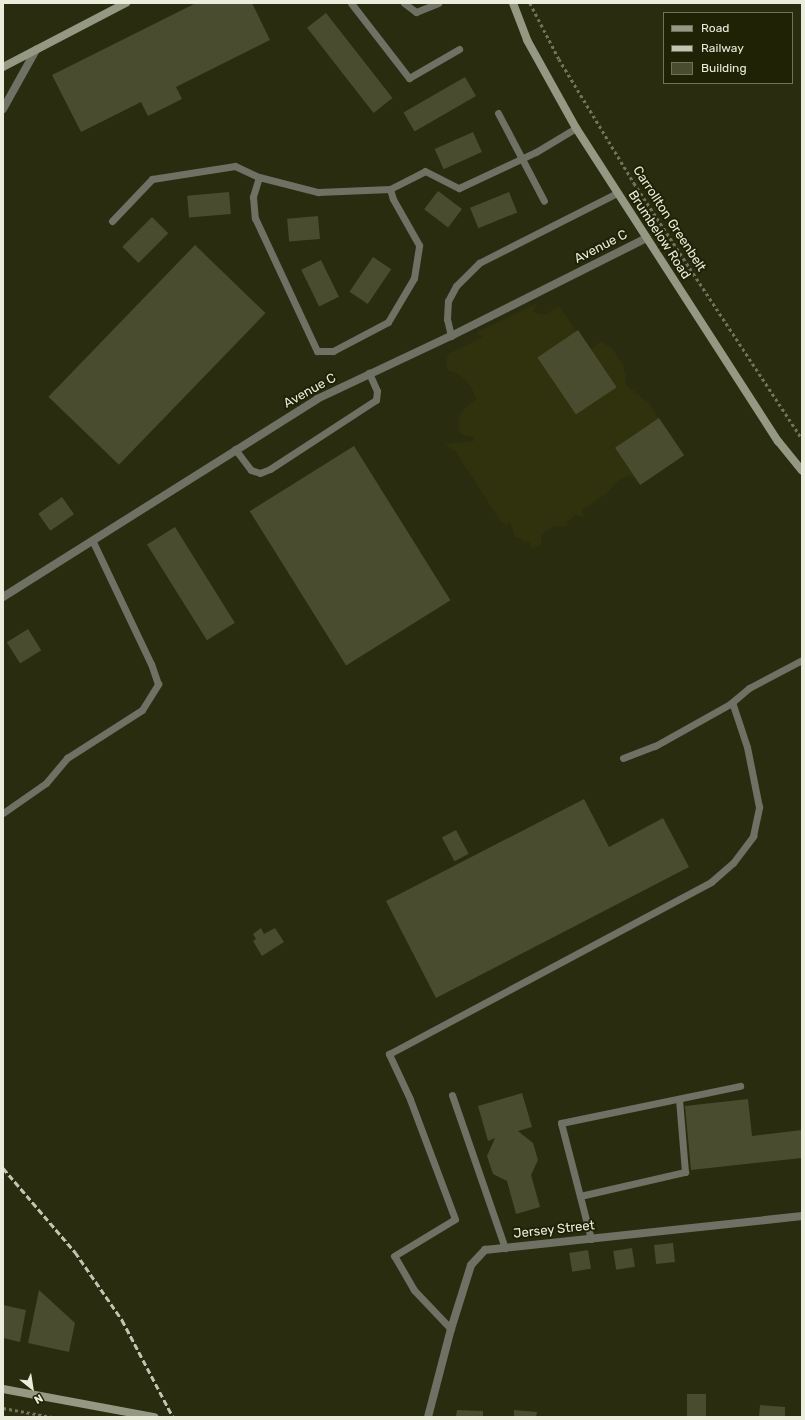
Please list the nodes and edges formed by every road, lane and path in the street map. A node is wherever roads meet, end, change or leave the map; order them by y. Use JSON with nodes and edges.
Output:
{"nodes":[{"id":1,"x":126,"y":3,"type":"edge"},
{"id":2,"x":351,"y":3,"type":"edge"},
{"id":3,"x":404,"y":3,"type":"edge"},
{"id":4,"x":438,"y":3,"type":"edge"},
{"id":5,"x":513,"y":3,"type":"edge"},
{"id":6,"x":530,"y":3,"type":"edge"},
{"id":7,"x":459,"y":49,"type":"dead end"},
{"id":8,"x":36,"y":50,"type":"junction"},
{"id":9,"x":3,"y":67,"type":"edge"},
{"id":10,"x":3,"y":109,"type":"edge"},
{"id":11,"x":498,"y":113,"type":"dead end"},
{"id":12,"x":576,"y":128,"type":"junction"},
{"id":13,"x":521,"y":158,"type":"junction"},
{"id":14,"x":259,"y":177,"type":"junction"},
{"id":15,"x":390,"y":189,"type":"junction"},
{"id":16,"x":618,"y":193,"type":"junction"},
{"id":17,"x":544,"y":201,"type":"dead end"},
{"id":18,"x":112,"y":221,"type":"dead end"},
{"id":19,"x":647,"y":238,"type":"junction"},
{"id":20,"x":451,"y":336,"type":"junction"},
{"id":21,"x":369,"y":373,"type":"junction"},
{"id":22,"x":802,"y":439,"type":"edge"},
{"id":23,"x":235,"y":449,"type":"junction"},
{"id":24,"x":802,"y":471,"type":"edge"},
{"id":25,"x":92,"y":540,"type":"junction"},
{"id":26,"x":3,"y":597,"type":"edge"},
{"id":27,"x":802,"y":660,"type":"edge"},
{"id":28,"x":732,"y":702,"type":"junction"},
{"id":29,"x":623,"y":758,"type":"dead end"},
{"id":30,"x":3,"y":813,"type":"edge"},
{"id":31,"x":740,"y":1086,"type":"dead end"},
{"id":32,"x":452,"y":1095,"type":"dead end"},
{"id":33,"x":679,"y":1099,"type":"junction"},
{"id":34,"x":580,"y":1196,"type":"junction"},
{"id":35,"x":802,"y":1216,"type":"edge"},
{"id":36,"x":592,"y":1239,"type":"junction"},
{"id":37,"x":505,"y":1248,"type":"junction"},
{"id":38,"x":451,"y":1330,"type":"junction"},
{"id":39,"x":3,"y":1389,"type":"edge"},
{"id":40,"x":3,"y":1408,"type":"edge"},
{"id":41,"x":52,"y":1417,"type":"edge"},
{"id":42,"x":154,"y":1417,"type":"edge"},
{"id":43,"x":428,"y":1417,"type":"edge"}],
"edges":[{"from":1,"to":8,"type":"street"},
{"from":2,"to":7,"type":"lane"},
{"from":3,"to":4,"type":"lane"},
{"from":5,"to":12,"type":"street","name":"Brumbelow Road"},
{"from":6,"to":22,"type":"path","name":"Carrollton Greenbelt"},
{"from":8,"to":9,"type":"street"},
{"from":8,"to":10,"type":"street"},
{"from":11,"to":13,"type":"lane"},
{"from":12,"to":13,"type":"lane"},
{"from":12,"to":16,"type":"street","name":"Brumbelow Road"},
{"from":13,"to":15,"type":"lane"},
{"from":13,"to":17,"type":"lane"},
{"from":14,"to":15,"type":"lane"},
{"from":14,"to":15,"type":"lane"},
{"from":14,"to":18,"type":"lane"},
{"from":16,"to":19,"type":"street","name":"Brumbelow Road"},
{"from":16,"to":20,"type":"lane"},
{"from":19,"to":20,"type":"street","name":"Avenue C"},
{"from":19,"to":24,"type":"street","name":"Brumbelow Road"},
{"from":20,"to":21,"type":"street","name":"Avenue C"},
{"from":21,"to":23,"type":"street","name":"Avenue C"},
{"from":21,"to":23,"type":"lane"},
{"from":23,"to":25,"type":"street","name":"Avenue C"},
{"from":25,"to":26,"type":"street","name":"Avenue C"},
{"from":25,"to":30,"type":"lane"},
{"from":27,"to":28,"type":"lane"},
{"from":28,"to":29,"type":"lane"},
{"from":28,"to":38,"type":"lane"},
{"from":31,"to":33,"type":"lane"},
{"from":32,"to":37,"type":"lane"},
{"from":33,"to":34,"type":"lane"},
{"from":33,"to":34,"type":"lane"},
{"from":34,"to":36,"type":"lane"},
{"from":35,"to":36,"type":"street","name":"Jersey Street"},
{"from":36,"to":37,"type":"street","name":"Jersey Street"},
{"from":37,"to":38,"type":"street","name":"Jersey Street"},
{"from":38,"to":43,"type":"street","name":"Jersey Street"},
{"from":39,"to":42,"type":"street"},
{"from":40,"to":41,"type":"path"}]}
